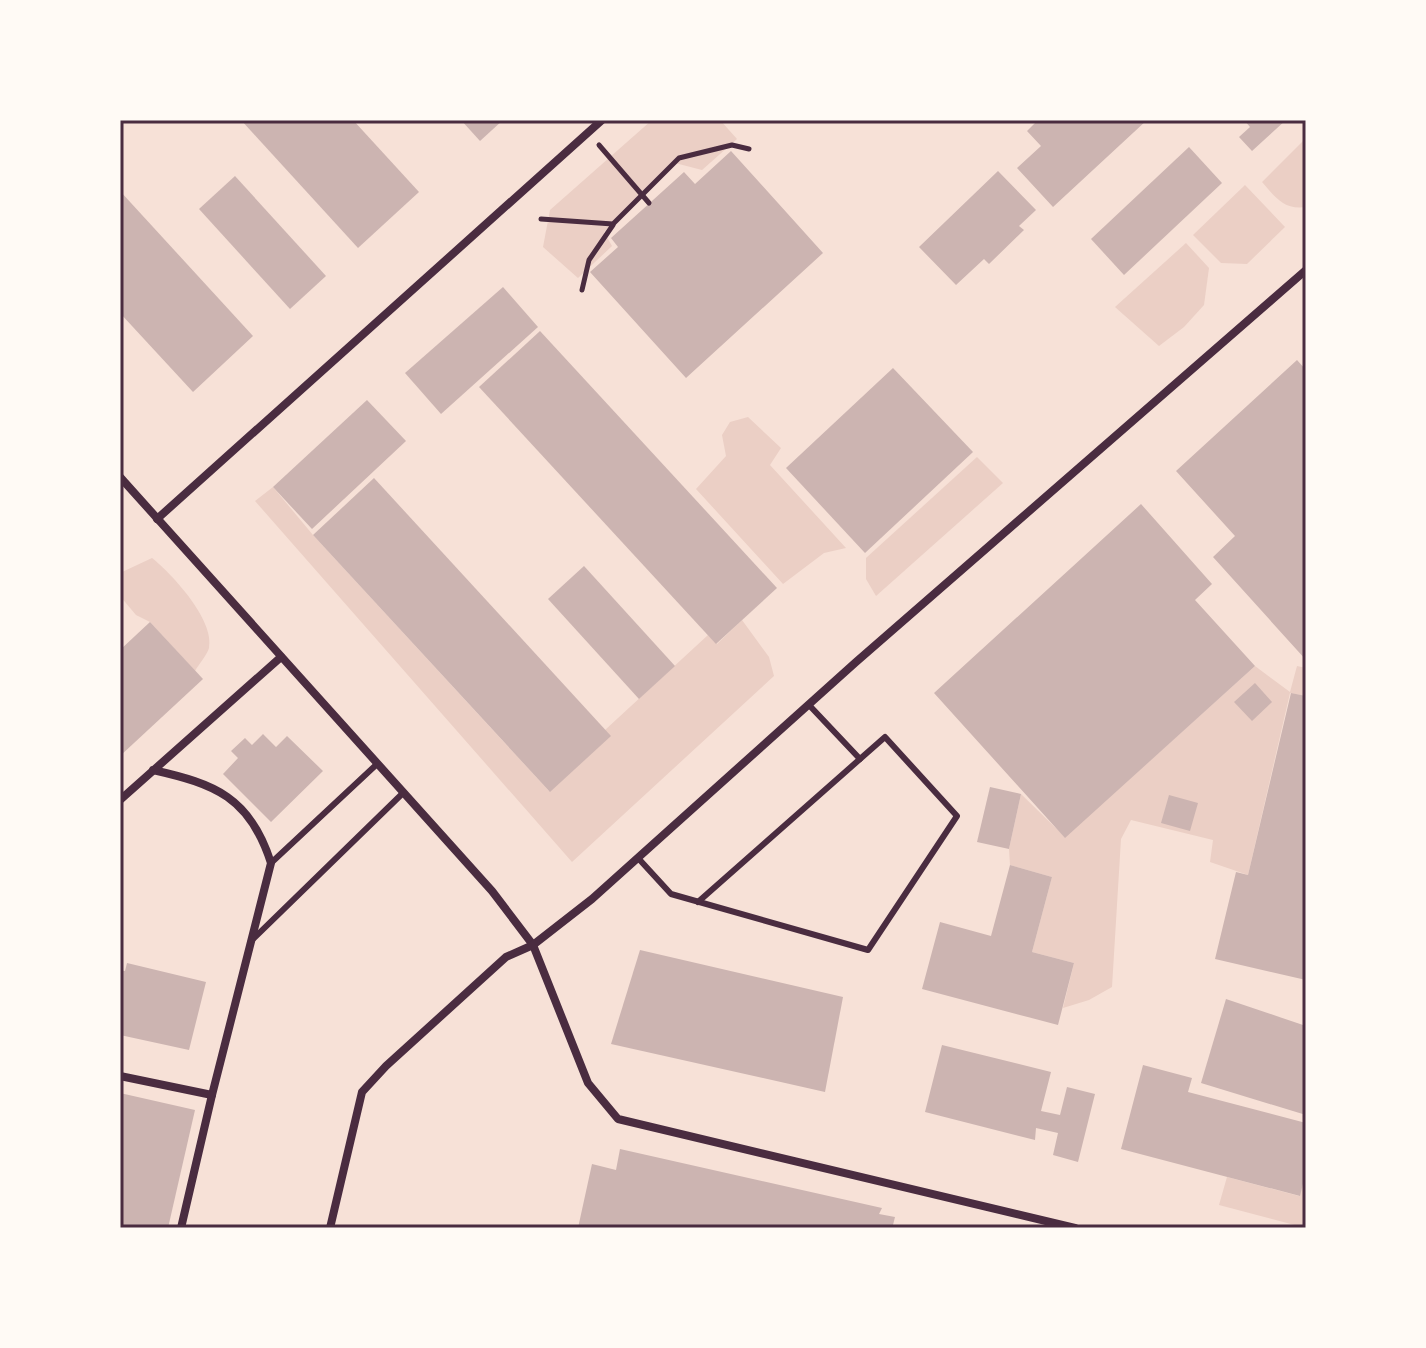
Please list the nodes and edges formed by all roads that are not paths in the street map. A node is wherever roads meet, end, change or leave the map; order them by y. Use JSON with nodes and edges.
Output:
{"nodes":[{"id":1,"x":602,"y":120,"type":"edge"},
{"id":2,"x":1306,"y":270,"type":"edge"},
{"id":3,"x":120,"y":477,"type":"edge"},
{"id":4,"x":157,"y":519,"type":"junction"},
{"id":5,"x":281,"y":657,"type":"junction"},
{"id":6,"x":809,"y":705,"type":"junction"},
{"id":7,"x":860,"y":759,"type":"junction"},
{"id":8,"x":377,"y":764,"type":"junction"},
{"id":9,"x":153,"y":770,"type":"junction"},
{"id":10,"x":403,"y":793,"type":"junction"},
{"id":11,"x":120,"y":800,"type":"edge"},
{"id":12,"x":638,"y":858,"type":"junction"},
{"id":13,"x":271,"y":863,"type":"junction"},
{"id":14,"x":698,"y":902,"type":"junction"},
{"id":15,"x":251,"y":941,"type":"junction"},
{"id":16,"x":533,"y":945,"type":"junction"},
{"id":17,"x":120,"y":1076,"type":"edge"},
{"id":18,"x":212,"y":1095,"type":"junction"},
{"id":19,"x":181,"y":1228,"type":"edge"},
{"id":20,"x":330,"y":1228,"type":"edge"},
{"id":21,"x":1075,"y":1228,"type":"edge"}],
"edges":[{"from":1,"to":4,"type":"street"},
{"from":2,"to":6,"type":"street"},
{"from":3,"to":4,"type":"street"},
{"from":4,"to":5,"type":"street"},
{"from":5,"to":8,"type":"street"},
{"from":5,"to":9,"type":"street"},
{"from":6,"to":7,"type":"lane"},
{"from":6,"to":12,"type":"street"},
{"from":7,"to":14,"type":"lane"},
{"from":7,"to":14,"type":"lane"},
{"from":8,"to":10,"type":"street"},
{"from":8,"to":13,"type":"lane"},
{"from":9,"to":11,"type":"street"},
{"from":9,"to":13,"type":"street"},
{"from":10,"to":15,"type":"lane"},
{"from":10,"to":16,"type":"street"},
{"from":12,"to":14,"type":"lane"},
{"from":12,"to":16,"type":"street"},
{"from":13,"to":15,"type":"street"},
{"from":15,"to":18,"type":"street"},
{"from":16,"to":20,"type":"street"},
{"from":16,"to":21,"type":"street"},
{"from":17,"to":18,"type":"street"},
{"from":18,"to":19,"type":"street"}]}
